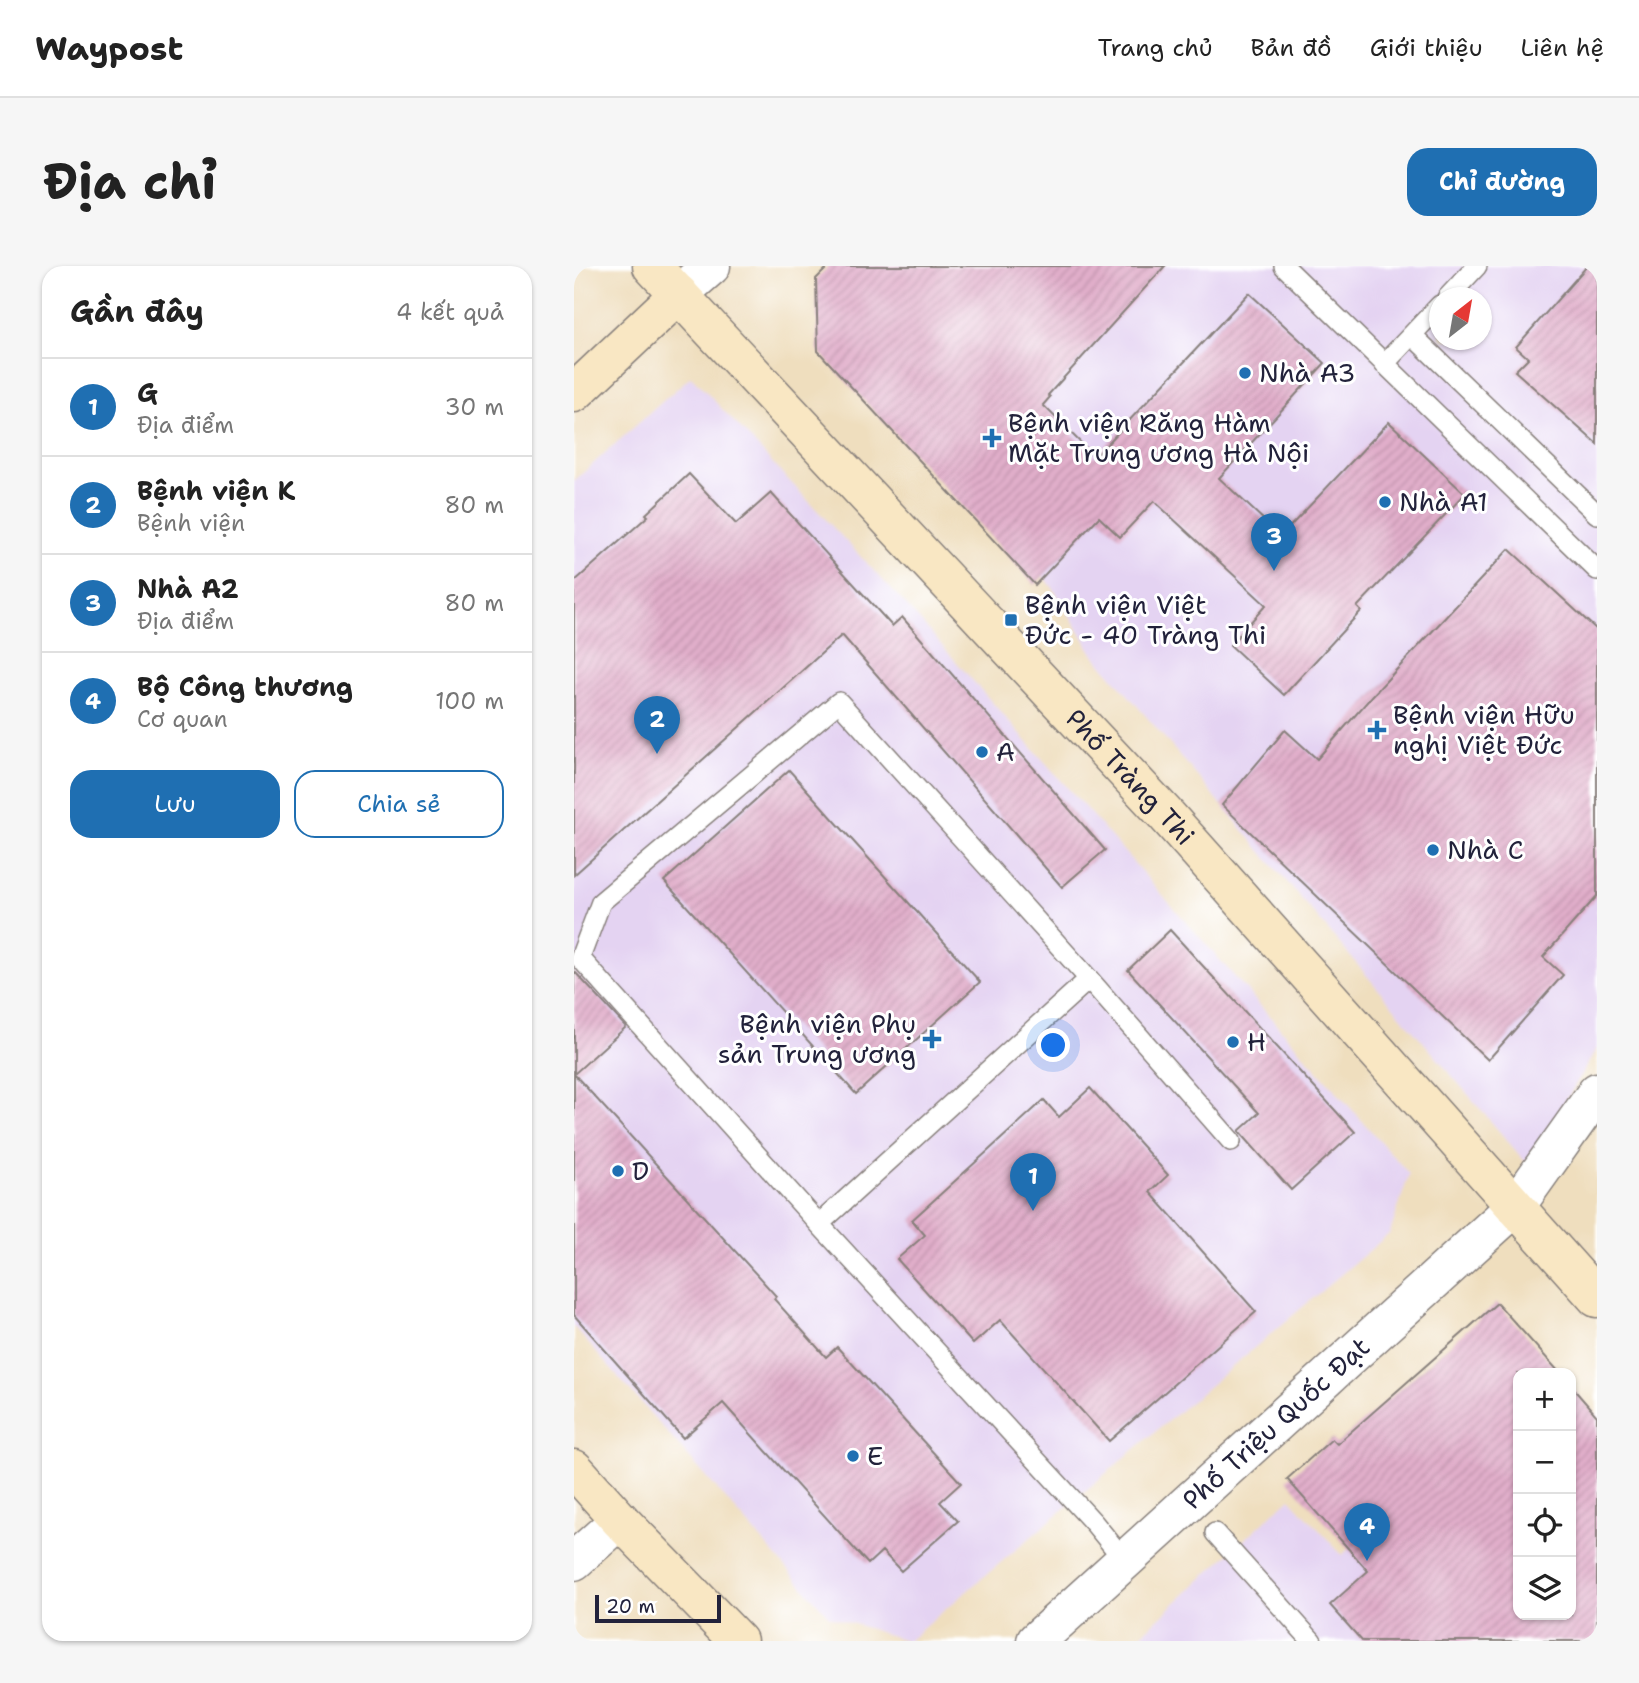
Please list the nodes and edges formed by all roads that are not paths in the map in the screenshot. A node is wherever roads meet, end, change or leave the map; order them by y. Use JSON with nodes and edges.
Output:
{"nodes":[{"id":1,"x":652,"y":266,"type":"edge"},
{"id":2,"x":711,"y":266,"type":"edge"},
{"id":3,"x":1284,"y":266,"type":"edge"},
{"id":4,"x":1477,"y":266,"type":"edge"},
{"id":5,"x":1457,"y":287,"type":"edge"},
{"id":6,"x":679,"y":294,"type":"junction"},
{"id":7,"x":1429,"y":317,"type":"edge"},
{"id":8,"x":1412,"y":335,"type":"junction"},
{"id":9,"x":1384,"y":364,"type":"junction"},
{"id":10,"x":574,"y":393,"type":"edge"},
{"id":11,"x":1597,"y":514,"type":"edge"},
{"id":12,"x":1597,"y":570,"type":"edge"},
{"id":13,"x":1089,"y":979,"type":"junction"},
{"id":14,"x":1597,"y":1092,"type":"edge"},
{"id":15,"x":1231,"y":1141,"type":"dead end"},
{"id":16,"x":1516,"y":1206,"type":"junction"},
{"id":17,"x":819,"y":1224,"type":"junction"},
{"id":18,"x":1597,"y":1298,"type":"edge"},
{"id":19,"x":574,"y":1469,"type":"edge"},
{"id":20,"x":620,"y":1520,"type":"junction"},
{"id":21,"x":1215,"y":1534,"type":"dead end"},
{"id":22,"x":574,"y":1561,"type":"edge"},
{"id":23,"x":1125,"y":1561,"type":"junction"},
{"id":24,"x":738,"y":1641,"type":"edge"},
{"id":25,"x":1036,"y":1641,"type":"edge"},
{"id":26,"x":1312,"y":1641,"type":"edge"}],
"edges":[{"from":1,"to":6,"type":"main road","name":"Phố Tràng Thi"},
{"from":2,"to":6,"type":"street"},
{"from":3,"to":9,"type":"lane"},
{"from":4,"to":5,"type":"lane"},
{"from":6,"to":10,"type":"main road"},
{"from":6,"to":16,"type":"main road","name":"Phố Tràng Thi"},
{"from":7,"to":8,"type":"lane"},
{"from":8,"to":9,"type":"lane"},
{"from":8,"to":11,"type":"lane"},
{"from":9,"to":12,"type":"lane"},
{"from":13,"to":15,"type":"lane"},
{"from":13,"to":17,"type":"lane"},
{"from":13,"to":17,"type":"lane"},
{"from":14,"to":16,"type":"street","name":"Phố Triệu Quốc Đạt"},
{"from":16,"to":18,"type":"main road","name":"Phố Tràng Thi"},
{"from":16,"to":23,"type":"street","name":"Phố Triệu Quốc Đạt"},
{"from":17,"to":23,"type":"lane"},
{"from":19,"to":20,"type":"main road"},
{"from":20,"to":22,"type":"street"},
{"from":20,"to":24,"type":"main road"},
{"from":21,"to":26,"type":"lane"},
{"from":23,"to":25,"type":"street","name":"Phố Triệu Quốc Đạt"}]}
